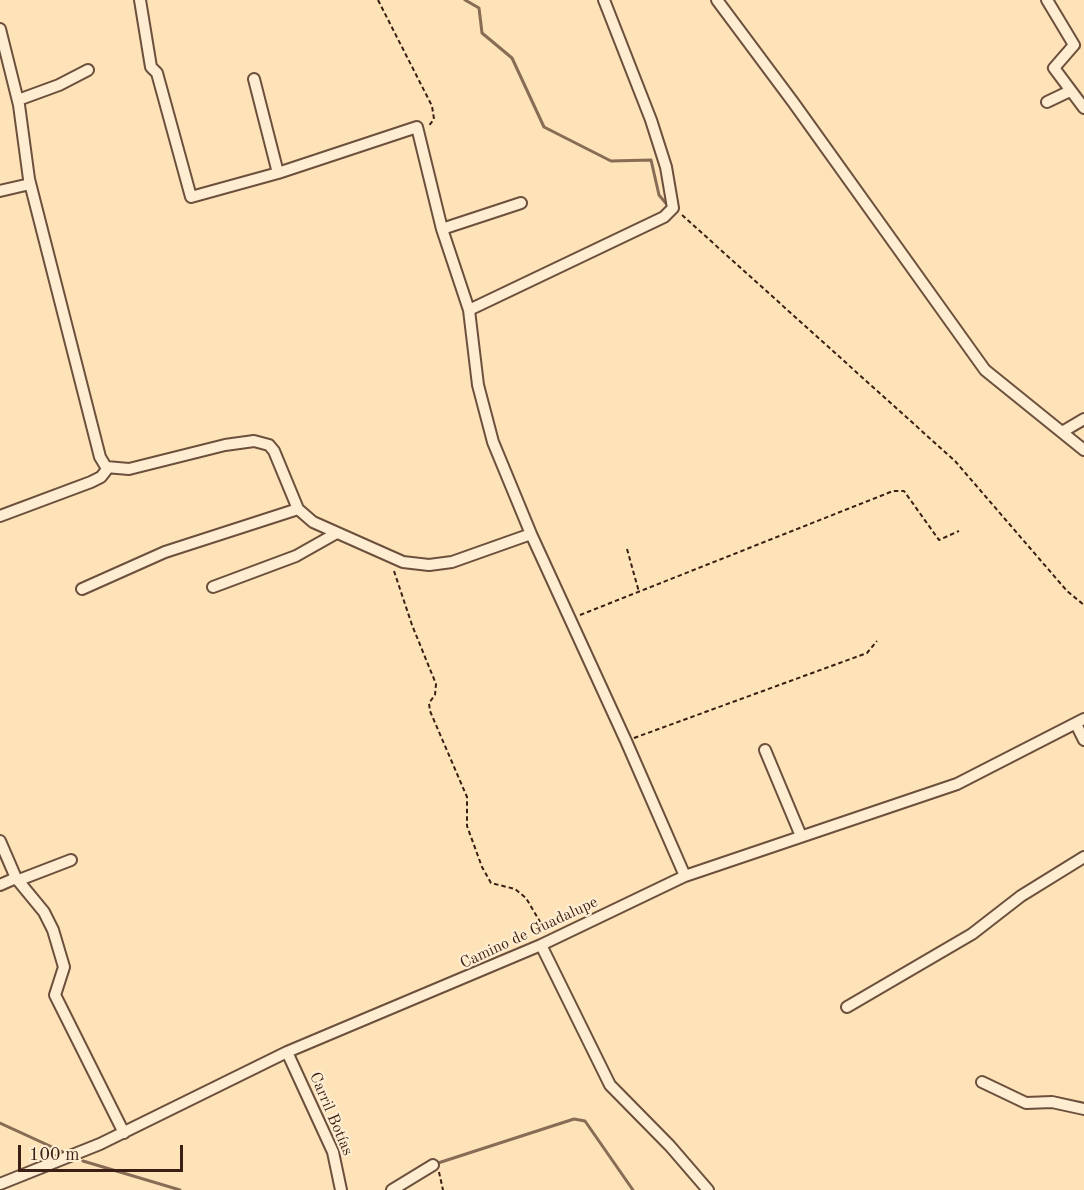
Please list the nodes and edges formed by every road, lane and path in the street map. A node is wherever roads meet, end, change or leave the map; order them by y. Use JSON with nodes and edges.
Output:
{"nodes":[{"id":1,"x":140,"y":0,"type":"edge"},
{"id":2,"x":378,"y":0,"type":"edge"},
{"id":3,"x":604,"y":0,"type":"edge"},
{"id":4,"x":717,"y":0,"type":"edge"},
{"id":5,"x":1047,"y":0,"type":"edge"},
{"id":6,"x":0,"y":28,"type":"edge"},
{"id":7,"x":88,"y":70,"type":"dead end"},
{"id":8,"x":254,"y":79,"type":"dead end"},
{"id":9,"x":1070,"y":91,"type":"junction"},
{"id":10,"x":18,"y":100,"type":"junction"},
{"id":11,"x":1047,"y":102,"type":"dead end"},
{"id":12,"x":1084,"y":108,"type":"edge"},
{"id":13,"x":418,"y":132,"type":"junction"},
{"id":14,"x":278,"y":172,"type":"junction"},
{"id":15,"x":30,"y":184,"type":"junction"},
{"id":16,"x":0,"y":191,"type":"edge"},
{"id":17,"x":521,"y":203,"type":"dead end"},
{"id":18,"x":673,"y":208,"type":"junction"},
{"id":19,"x":442,"y":229,"type":"junction"},
{"id":20,"x":469,"y":310,"type":"junction"},
{"id":21,"x":1084,"y":419,"type":"edge"},
{"id":22,"x":1062,"y":432,"type":"junction"},
{"id":23,"x":1084,"y":450,"type":"edge"},
{"id":24,"x":108,"y":468,"type":"junction"},
{"id":25,"x":298,"y":509,"type":"junction"},
{"id":26,"x":0,"y":516,"type":"edge"},
{"id":27,"x":959,"y":531,"type":"dead end"},
{"id":28,"x":335,"y":534,"type":"junction"},
{"id":29,"x":531,"y":534,"type":"junction"},
{"id":30,"x":627,"y":549,"type":"dead end"},
{"id":31,"x":391,"y":557,"type":"junction"},
{"id":32,"x":213,"y":586,"type":"dead end"},
{"id":33,"x":82,"y":589,"type":"dead end"},
{"id":34,"x":639,"y":592,"type":"junction"},
{"id":35,"x":1084,"y":605,"type":"edge"},
{"id":36,"x":569,"y":620,"type":"junction"},
{"id":37,"x":877,"y":641,"type":"dead end"},
{"id":38,"x":1080,"y":721,"type":"edge"},
{"id":39,"x":1084,"y":740,"type":"edge"},
{"id":40,"x":626,"y":741,"type":"junction"},
{"id":41,"x":765,"y":750,"type":"dead end"},
{"id":42,"x":801,"y":836,"type":"junction"},
{"id":43,"x":0,"y":841,"type":"edge"},
{"id":44,"x":1084,"y":857,"type":"edge"},
{"id":45,"x":71,"y":860,"type":"dead end"},
{"id":46,"x":684,"y":876,"type":"junction"},
{"id":47,"x":18,"y":879,"type":"junction"},
{"id":48,"x":0,"y":885,"type":"edge"},
{"id":49,"x":546,"y":943,"type":"junction"},
{"id":50,"x":847,"y":1007,"type":"dead end"},
{"id":51,"x":287,"y":1052,"type":"junction"},
{"id":52,"x":982,"y":1082,"type":"dead end"},
{"id":53,"x":1084,"y":1109,"type":"edge"},
{"id":54,"x":123,"y":1133,"type":"junction"},
{"id":55,"x":433,"y":1165,"type":"joint"},
{"id":56,"x":0,"y":1184,"type":"edge"},
{"id":57,"x":341,"y":1190,"type":"edge"},
{"id":58,"x":392,"y":1190,"type":"edge"},
{"id":59,"x":443,"y":1190,"type":"edge"},
{"id":60,"x":708,"y":1190,"type":"edge"}],
"edges":[{"from":1,"to":14,"type":"street"},
{"from":2,"to":13,"type":"path"},
{"from":3,"to":18,"type":"street"},
{"from":4,"to":22,"type":"street"},
{"from":5,"to":9,"type":"street"},
{"from":6,"to":10,"type":"street"},
{"from":7,"to":10,"type":"street"},
{"from":8,"to":14,"type":"street"},
{"from":9,"to":11,"type":"street"},
{"from":9,"to":12,"type":"street"},
{"from":10,"to":15,"type":"street"},
{"from":13,"to":14,"type":"street"},
{"from":13,"to":19,"type":"street"},
{"from":15,"to":16,"type":"street"},
{"from":15,"to":24,"type":"street"},
{"from":17,"to":19,"type":"street"},
{"from":18,"to":20,"type":"street"},
{"from":18,"to":35,"type":"path"},
{"from":19,"to":20,"type":"street"},
{"from":20,"to":29,"type":"street"},
{"from":21,"to":22,"type":"street"},
{"from":22,"to":23,"type":"street"},
{"from":24,"to":25,"type":"street"},
{"from":24,"to":26,"type":"street"},
{"from":25,"to":28,"type":"street"},
{"from":25,"to":33,"type":"street"},
{"from":27,"to":34,"type":"path"},
{"from":28,"to":31,"type":"street"},
{"from":28,"to":32,"type":"street"},
{"from":29,"to":31,"type":"street"},
{"from":29,"to":36,"type":"street"},
{"from":30,"to":34,"type":"path"},
{"from":31,"to":49,"type":"path"},
{"from":34,"to":36,"type":"path"},
{"from":36,"to":40,"type":"street"},
{"from":37,"to":40,"type":"path"},
{"from":38,"to":39,"type":"street"},
{"from":38,"to":42,"type":"street","name":"Camino de Guadalupe"},
{"from":40,"to":46,"type":"street"},
{"from":41,"to":42,"type":"street"},
{"from":42,"to":46,"type":"street","name":"Camino de Guadalupe"},
{"from":43,"to":47,"type":"street"},
{"from":44,"to":50,"type":"street"},
{"from":45,"to":47,"type":"street"},
{"from":46,"to":49,"type":"street","name":"Camino de Guadalupe"},
{"from":47,"to":48,"type":"street"},
{"from":47,"to":54,"type":"street"},
{"from":49,"to":51,"type":"street","name":"Camino de Guadalupe"},
{"from":49,"to":60,"type":"street"},
{"from":51,"to":54,"type":"street","name":"Camino de Guadalupe"},
{"from":51,"to":57,"type":"street","name":"Carril Botías"},
{"from":52,"to":53,"type":"street"},
{"from":54,"to":56,"type":"street","name":"Camino de Guadalupe"},
{"from":55,"to":58,"type":"street"},
{"from":55,"to":59,"type":"path"}]}
